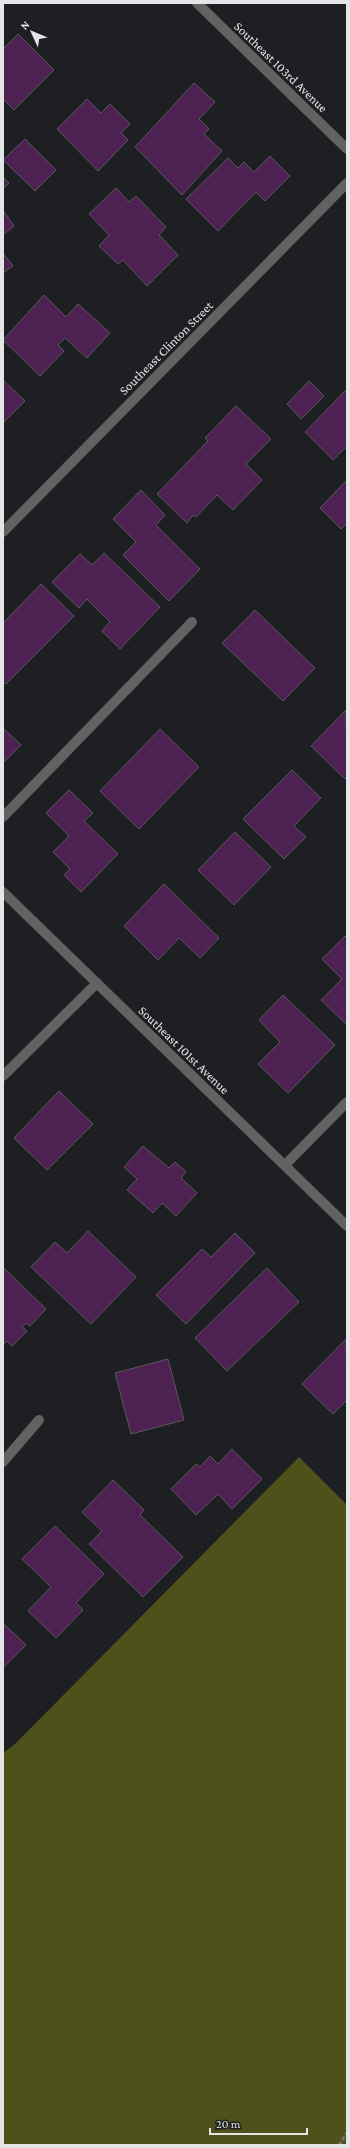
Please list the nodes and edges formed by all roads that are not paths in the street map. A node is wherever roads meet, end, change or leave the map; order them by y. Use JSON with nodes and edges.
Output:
{"nodes":[{"id":1,"x":197,"y":3,"type":"edge"},
{"id":2,"x":347,"y":149,"type":"edge"},
{"id":3,"x":347,"y":183,"type":"edge"},
{"id":4,"x":3,"y":532,"type":"edge"},
{"id":5,"x":192,"y":622,"type":"dead end"},
{"id":6,"x":3,"y":817,"type":"edge"},
{"id":7,"x":3,"y":892,"type":"edge"},
{"id":8,"x":97,"y":983,"type":"junction"},
{"id":9,"x":3,"y":1076,"type":"edge"},
{"id":10,"x":347,"y":1102,"type":"edge"},
{"id":11,"x":284,"y":1165,"type":"junction"},
{"id":12,"x":347,"y":1226,"type":"edge"},
{"id":13,"x":39,"y":1420,"type":"dead end"},
{"id":14,"x":3,"y":1462,"type":"edge"}],
"edges":[{"from":1,"to":2,"type":"street","name":"Southeast 103rd Avenue"},
{"from":3,"to":4,"type":"street","name":"Southeast Clinton Street"},
{"from":5,"to":6,"type":"street"},
{"from":7,"to":8,"type":"street","name":"Southeast 101st Avenue"},
{"from":8,"to":9,"type":"street"},
{"from":8,"to":11,"type":"street","name":"Southeast 101st Avenue"},
{"from":10,"to":11,"type":"street"},
{"from":11,"to":12,"type":"street","name":"Southeast 101st Avenue"},
{"from":13,"to":14,"type":"street"}]}
